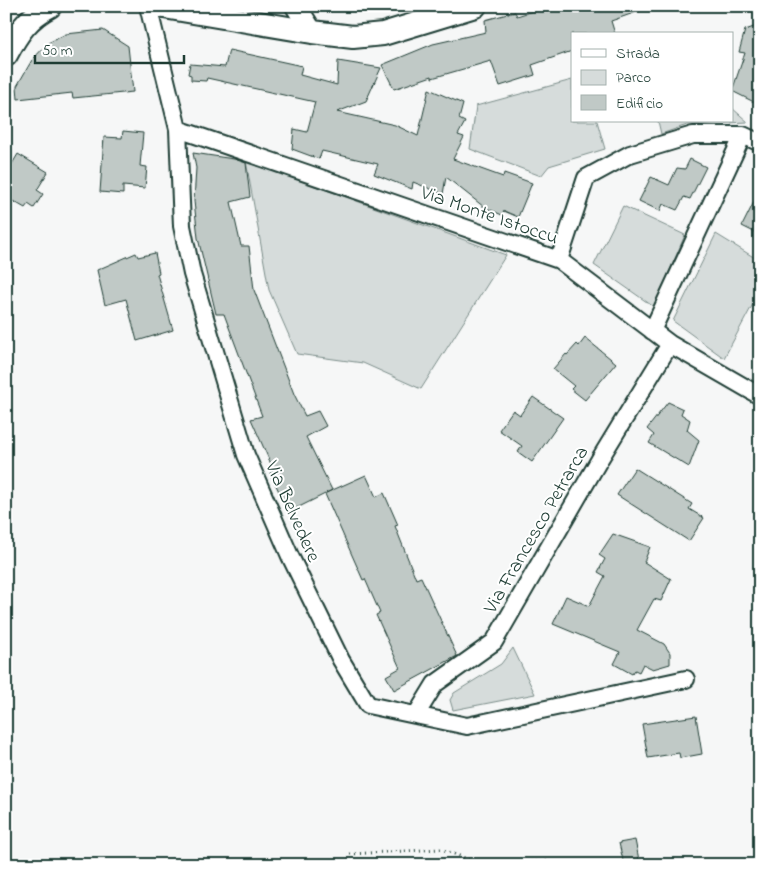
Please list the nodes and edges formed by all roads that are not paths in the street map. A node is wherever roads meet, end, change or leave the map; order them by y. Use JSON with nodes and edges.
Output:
{"nodes":[{"id":1,"x":50,"y":6,"type":"edge"},
{"id":2,"x":148,"y":6,"type":"edge"},
{"id":3,"x":158,"y":6,"type":"edge"},
{"id":4,"x":296,"y":6,"type":"edge"},
{"id":5,"x":475,"y":6,"type":"edge"},
{"id":6,"x":436,"y":12,"type":"edge"},
{"id":7,"x":312,"y":32,"type":"junction"},
{"id":8,"x":6,"y":55,"type":"edge"},
{"id":9,"x":178,"y":129,"type":"junction"},
{"id":10,"x":743,"y":135,"type":"junction"},
{"id":11,"x":760,"y":143,"type":"edge"},
{"id":12,"x":559,"y":260,"type":"junction"},
{"id":13,"x":652,"y":331,"type":"junction"},
{"id":14,"x":670,"y":344,"type":"junction"},
{"id":15,"x":760,"y":396,"type":"edge"},
{"id":16,"x":686,"y":679,"type":"dead end"},
{"id":17,"x":416,"y":715,"type":"junction"}],
"edges":[{"from":1,"to":8,"type":"main road"},
{"from":2,"to":9,"type":"street","name":"Via Belvedere"},
{"from":3,"to":7,"type":"main road"},
{"from":4,"to":7,"type":"street"},
{"from":5,"to":6,"type":"main road"},
{"from":6,"to":7,"type":"main road"},
{"from":9,"to":12,"type":"street","name":"Via Monte Istoccu"},
{"from":9,"to":17,"type":"street","name":"Via Belvedere"},
{"from":10,"to":11,"type":"street"},
{"from":10,"to":12,"type":"street"},
{"from":10,"to":13,"type":"street"},
{"from":12,"to":13,"type":"street","name":"Via Monte Istoccu"},
{"from":13,"to":14,"type":"street","name":"Via Monte Istoccu"},
{"from":14,"to":15,"type":"street","name":"Via Monte Istoccu"},
{"from":14,"to":17,"type":"street","name":"Via Francesco Petrarca"},
{"from":16,"to":17,"type":"street","name":"Via Belvedere"}]}
